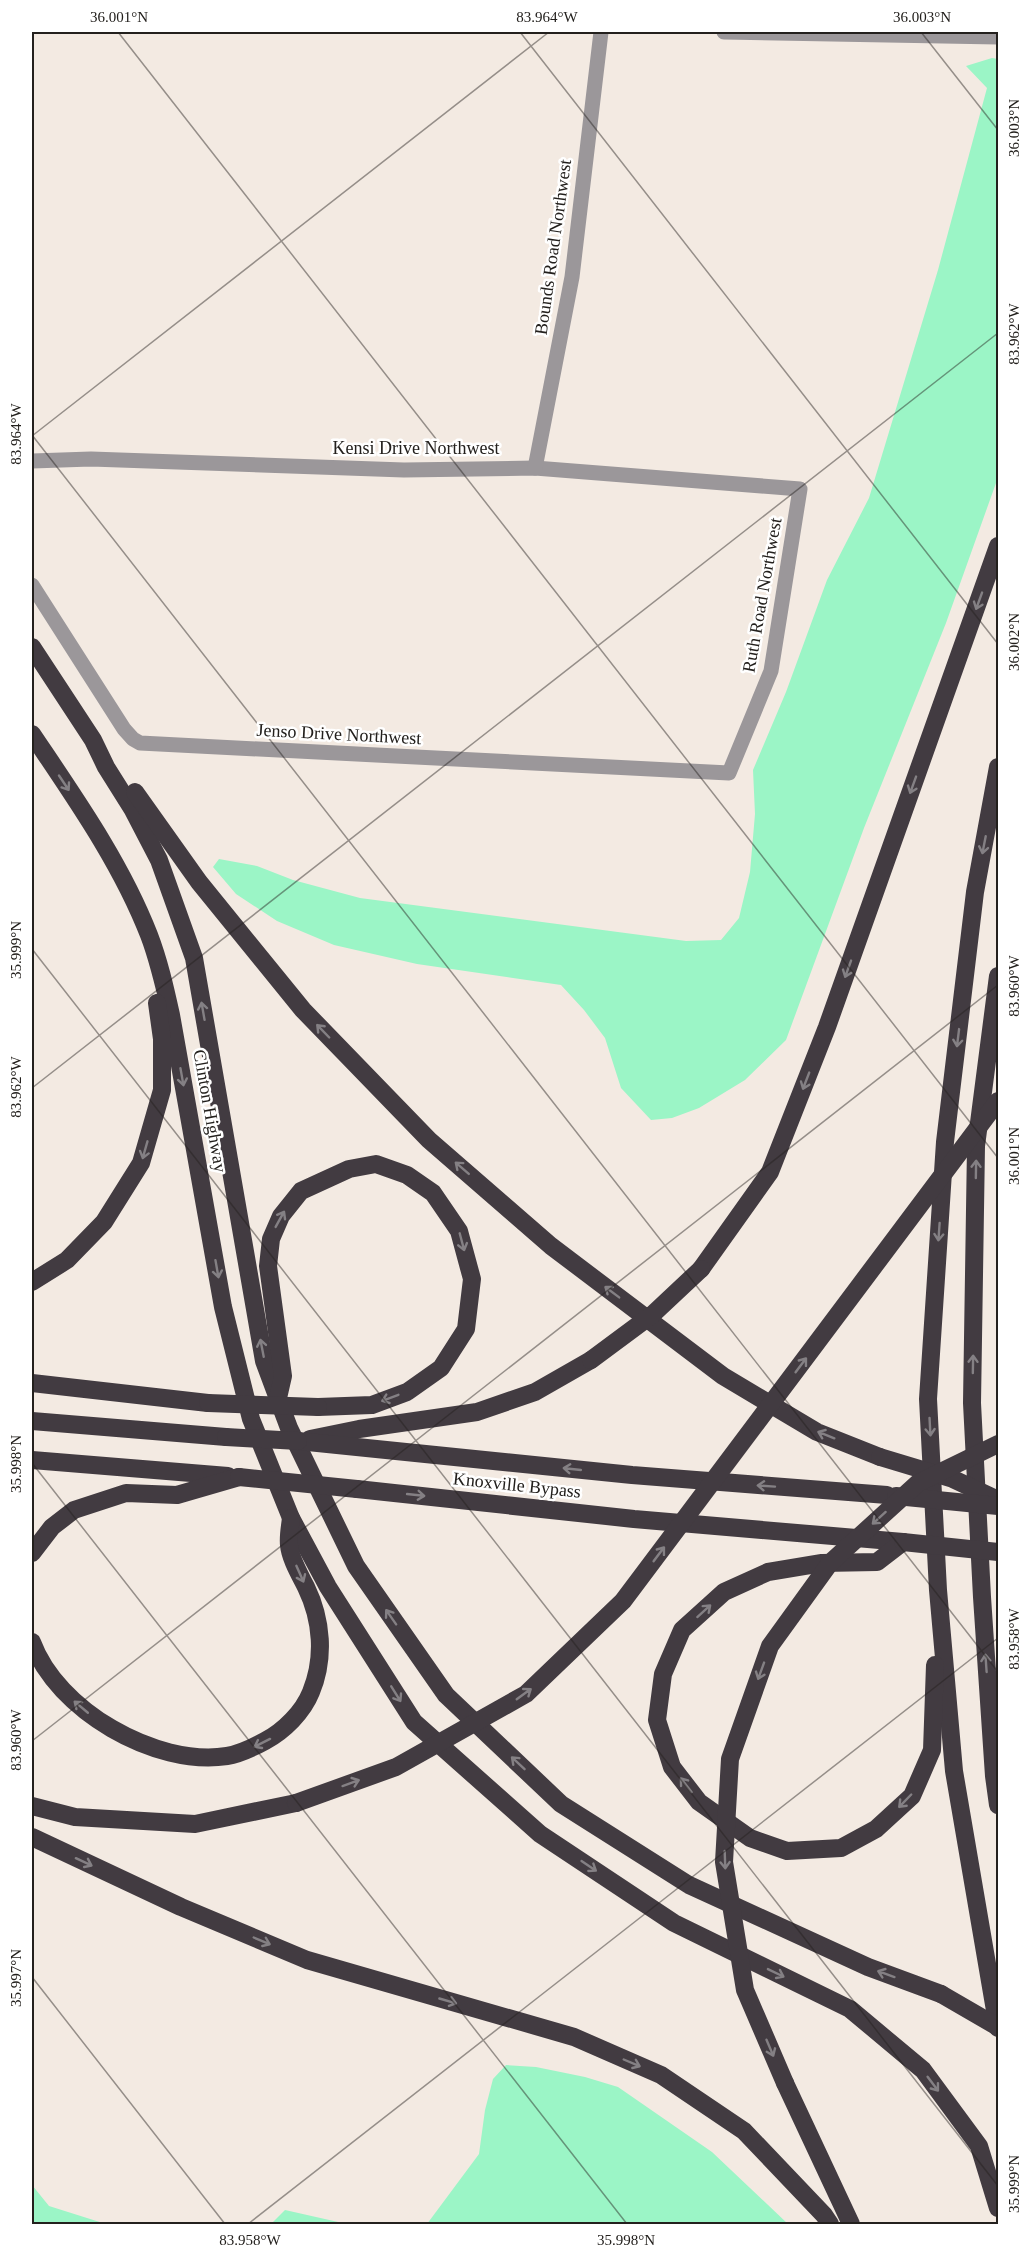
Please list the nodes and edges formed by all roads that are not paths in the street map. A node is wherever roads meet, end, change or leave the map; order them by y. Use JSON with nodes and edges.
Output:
{"nodes":[{"id":1,"x":601,"y":32,"type":"edge"},
{"id":2,"x":724,"y":32,"type":"edge"},
{"id":3,"x":999,"y":37,"type":"edge"},
{"id":4,"x":32,"y":461,"type":"edge"},
{"id":5,"x":535,"y":468,"type":"junction"},
{"id":6,"x":800,"y":489,"type":"joint"},
{"id":7,"x":999,"y":546,"type":"edge"},
{"id":8,"x":32,"y":585,"type":"edge"},
{"id":9,"x":32,"y":647,"type":"edge"},
{"id":10,"x":32,"y":734,"type":"edge"},
{"id":11,"x":93,"y":740,"type":"junction"},
{"id":12,"x":999,"y":767,"type":"edge"},
{"id":13,"x":729,"y":773,"type":"joint"},
{"id":14,"x":160,"y":969,"type":"junction"},
{"id":15,"x":999,"y":976,"type":"edge"},
{"id":16,"x":999,"y":1101,"type":"edge"},
{"id":17,"x":32,"y":1282,"type":"edge"},
{"id":18,"x":32,"y":1383,"type":"edge"},
{"id":19,"x":278,"y":1400,"type":"junction"},
{"id":20,"x":32,"y":1421,"type":"edge"},
{"id":21,"x":335,"y":1440,"type":"junction"},
{"id":22,"x":999,"y":1444,"type":"edge"},
{"id":23,"x":32,"y":1460,"type":"edge"},
{"id":24,"x":239,"y":1477,"type":"junction"},
{"id":25,"x":999,"y":1500,"type":"edge"},
{"id":26,"x":999,"y":1506,"type":"edge"},
{"id":27,"x":291,"y":1518,"type":"junction"},
{"id":28,"x":903,"y":1542,"type":"junction"},
{"id":29,"x":999,"y":1552,"type":"edge"},
{"id":30,"x":32,"y":1554,"type":"edge"},
{"id":31,"x":938,"y":1590,"type":"junction"},
{"id":32,"x":32,"y":1642,"type":"edge"},
{"id":33,"x":999,"y":1805,"type":"edge"},
{"id":34,"x":32,"y":1806,"type":"edge"},
{"id":35,"x":32,"y":1837,"type":"edge"},
{"id":36,"x":999,"y":2028,"type":"edge"},
{"id":37,"x":999,"y":2208,"type":"edge"},
{"id":38,"x":830,"y":2224,"type":"edge"},
{"id":39,"x":851,"y":2224,"type":"edge"}],
"edges":[{"from":1,"to":5,"type":"street","name":"Bounds Road Northwest"},
{"from":2,"to":3,"type":"street"},
{"from":4,"to":5,"type":"street","name":"Kensi Drive Northwest"},
{"from":5,"to":6,"type":"street","name":"Kensi Drive Northwest"},
{"from":6,"to":13,"type":"street","name":"Ruth Road Northwest"},
{"from":7,"to":21,"type":"highway","one_way":true,"bridge":true},
{"from":8,"to":13,"type":"street","name":"Jenso Drive Northwest"},
{"from":9,"to":11,"type":"highway"},
{"from":10,"to":14,"type":"highway","name":"Clinton Highway","one_way":true},
{"from":19,"to":11,"type":"highway","one_way":true},
{"from":25,"to":11,"type":"highway","one_way":true,"bridge":true},
{"from":12,"to":31,"type":"highway","one_way":true},
{"from":14,"to":17,"type":"highway","one_way":true},
{"from":14,"to":27,"type":"highway","name":"Clinton Highway","one_way":true},
{"from":33,"to":15,"type":"highway","one_way":true},
{"from":34,"to":16,"type":"highway","one_way":true,"bridge":true},
{"from":19,"to":18,"type":"highway","one_way":true,"bridge":true},
{"from":36,"to":19,"type":"highway","one_way":true,"bridge":true},
{"from":20,"to":21,"type":"highway","name":"Knoxville Bypass","bridge":true},
{"from":26,"to":21,"type":"highway","name":"Knoxville Bypass","one_way":true,"bridge":true},
{"from":22,"to":39,"type":"highway","one_way":true,"bridge":true},
{"from":23,"to":24,"type":"highway","name":"Knoxville Bypass"},
{"from":24,"to":28,"type":"highway","name":"Knoxville Bypass","one_way":true,"bridge":true},
{"from":24,"to":30,"type":"highway"},
{"from":27,"to":32,"type":"highway","one_way":true},
{"from":27,"to":37,"type":"highway","name":"Clinton Highway","one_way":true},
{"from":28,"to":29,"type":"highway","name":"Knoxville Bypass","bridge":true},
{"from":31,"to":28,"type":"highway","one_way":true},
{"from":31,"to":36,"type":"highway"},
{"from":35,"to":38,"type":"highway","one_way":true}]}
